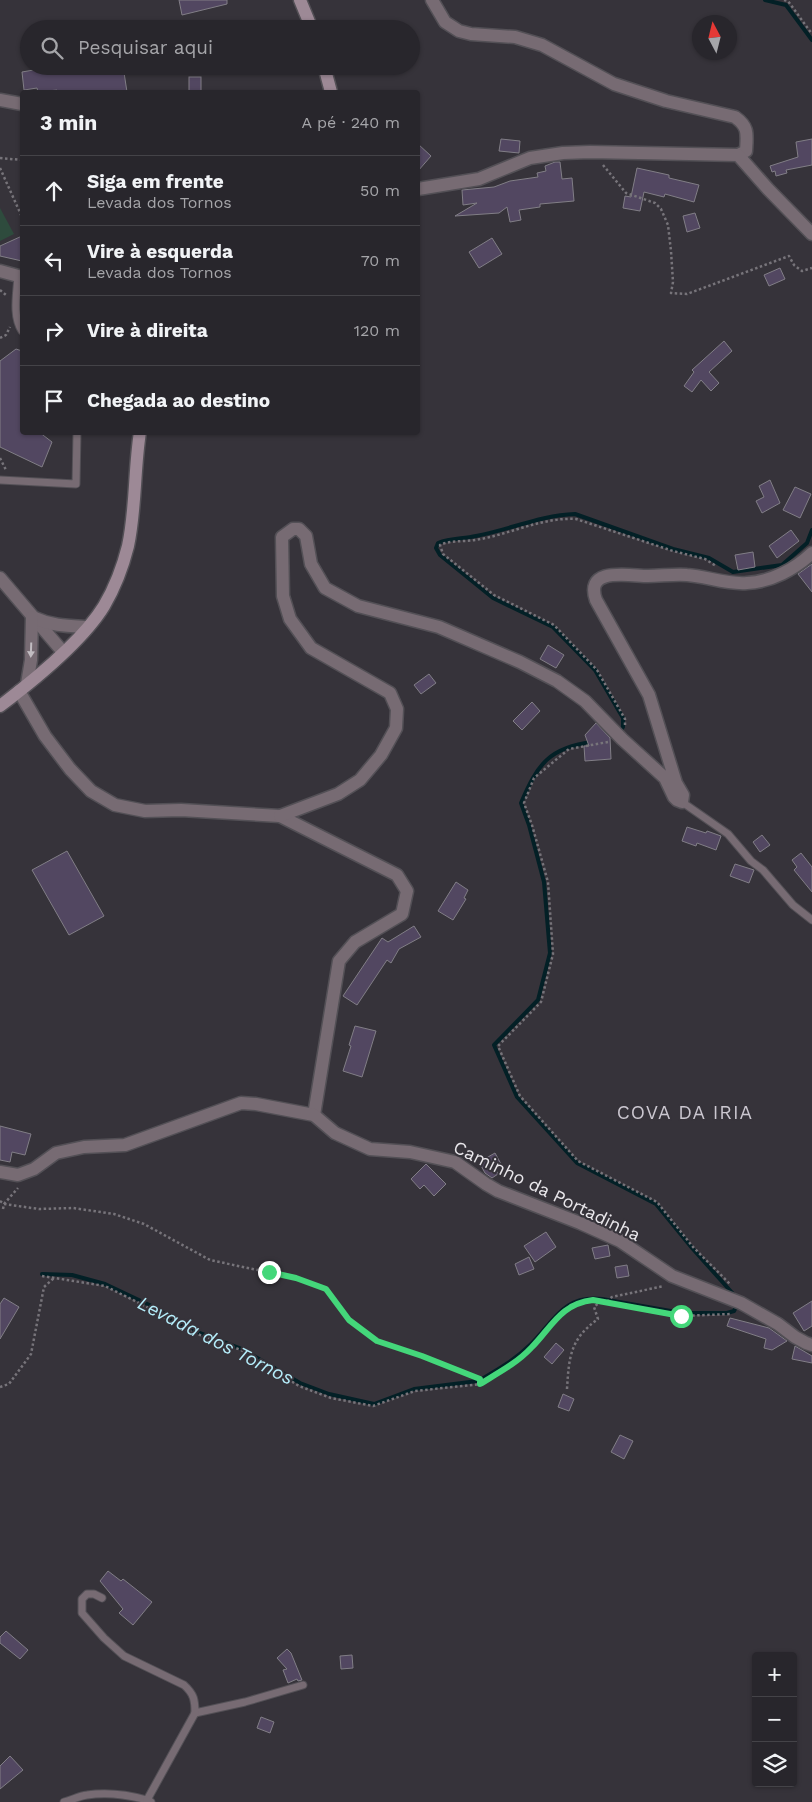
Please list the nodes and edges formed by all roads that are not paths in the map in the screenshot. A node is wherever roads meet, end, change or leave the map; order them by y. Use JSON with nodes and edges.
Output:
{"nodes":[{"id":1,"x":300,"y":0,"type":"edge"},
{"id":2,"x":432,"y":0,"type":"edge"},
{"id":3,"x":308,"y":20,"type":"edge"},
{"id":4,"x":326,"y":75,"type":"edge"},
{"id":5,"x":330,"y":90,"type":"edge"},
{"id":6,"x":0,"y":100,"type":"edge"},
{"id":7,"x":20,"y":104,"type":"edge"},
{"id":8,"x":738,"y":155,"type":"junction"},
{"id":9,"x":420,"y":189,"type":"edge"},
{"id":10,"x":812,"y":234,"type":"edge"},
{"id":11,"x":0,"y":271,"type":"edge"},
{"id":12,"x":20,"y":276,"type":"edge"},
{"id":13,"x":20,"y":328,"type":"edge"},
{"id":14,"x":77,"y":435,"type":"edge"},
{"id":15,"x":140,"y":435,"type":"edge"},
{"id":16,"x":0,"y":480,"type":"edge"},
{"id":17,"x":812,"y":553,"type":"edge"},
{"id":18,"x":0,"y":578,"type":"edge"},
{"id":19,"x":32,"y":617,"type":"junction"},
{"id":20,"x":87,"y":627,"type":"junction"},
{"id":21,"x":63,"y":652,"type":"junction"},
{"id":22,"x":23,"y":688,"type":"junction"},
{"id":23,"x":0,"y":706,"type":"edge"},
{"id":24,"x":682,"y":802,"type":"junction"},
{"id":25,"x":280,"y":816,"type":"junction"},
{"id":26,"x":812,"y":920,"type":"edge"},
{"id":27,"x":314,"y":1115,"type":"junction"},
{"id":28,"x":0,"y":1172,"type":"edge"},
{"id":29,"x":812,"y":1344,"type":"edge"},
{"id":30,"x":102,"y":1598,"type":"dead end"},
{"id":31,"x":303,"y":1685,"type":"dead end"},
{"id":32,"x":195,"y":1713,"type":"junction"},
{"id":33,"x":149,"y":1801,"type":"edge"},
{"id":34,"x":64,"y":1802,"type":"edge"}],
"edges":[{"from":1,"to":3,"type":"main road"},
{"from":2,"to":8,"type":"street"},
{"from":4,"to":5,"type":"main road"},
{"from":6,"to":7,"type":"street"},
{"from":8,"to":9,"type":"street"},
{"from":8,"to":10,"type":"street"},
{"from":11,"to":12,"type":"street"},
{"from":12,"to":13,"type":"lane"},
{"from":14,"to":16,"type":"lane"},
{"from":15,"to":20,"type":"main road"},
{"from":17,"to":24,"type":"street"},
{"from":18,"to":19,"type":"street"},
{"from":19,"to":20,"type":"street"},
{"from":19,"to":21,"type":"street"},
{"from":19,"to":22,"type":"street","one_way":true},
{"from":20,"to":21,"type":"main road"},
{"from":21,"to":22,"type":"main road"},
{"from":22,"to":23,"type":"main road"},
{"from":22,"to":25,"type":"street"},
{"from":24,"to":25,"type":"street"},
{"from":24,"to":26,"type":"lane"},
{"from":25,"to":27,"type":"street"},
{"from":27,"to":28,"type":"street"},
{"from":27,"to":29,"type":"street","name":"Caminho da Portadinha"},
{"from":30,"to":32,"type":"lane"},
{"from":31,"to":32,"type":"lane"},
{"from":32,"to":33,"type":"lane"},
{"from":33,"to":34,"type":"lane"}]}
